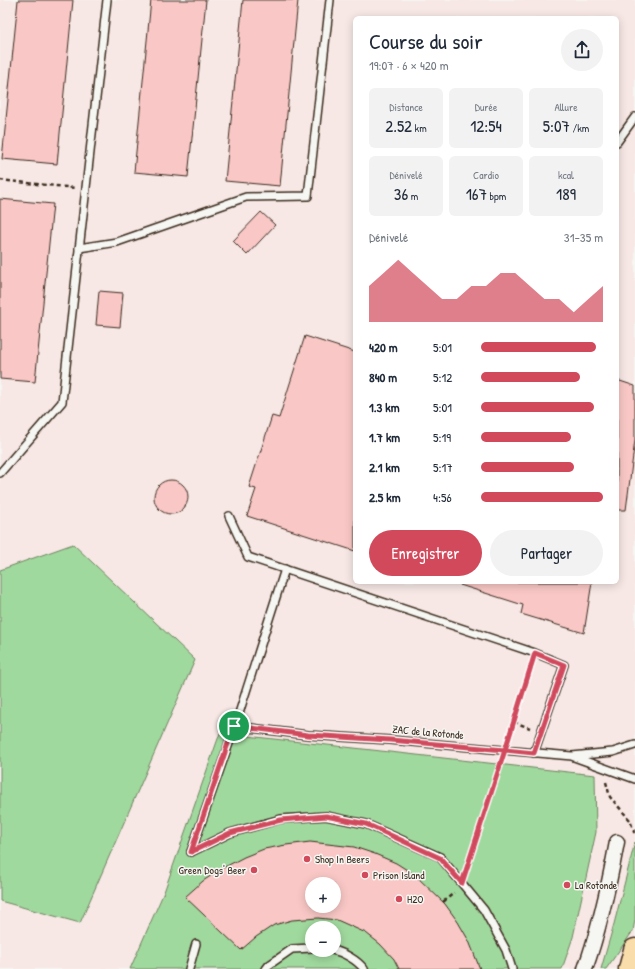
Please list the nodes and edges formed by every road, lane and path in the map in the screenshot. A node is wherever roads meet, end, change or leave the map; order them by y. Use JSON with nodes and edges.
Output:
{"nodes":[{"id":1,"x":107,"y":0,"type":"edge"},
{"id":2,"x":330,"y":0,"type":"edge"},
{"id":3,"x":635,"y":117,"type":"edge"},
{"id":4,"x":619,"y":139,"type":"edge"},
{"id":5,"x":0,"y":180,"type":"edge"},
{"id":6,"x":86,"y":189,"type":"junction"},
{"id":7,"x":79,"y":248,"type":"junction"},
{"id":8,"x":0,"y":473,"type":"edge"},
{"id":9,"x":229,"y":516,"type":"dead end"},
{"id":10,"x":285,"y":569,"type":"junction"},
{"id":11,"x":535,"y":653,"type":"junction"},
{"id":12,"x":514,"y":722,"type":"junction"},
{"id":13,"x":234,"y":726,"type":"junction"},
{"id":14,"x":541,"y":732,"type":"junction"},
{"id":15,"x":635,"y":745,"type":"edge"},
{"id":16,"x":505,"y":750,"type":"junction"},
{"id":17,"x":534,"y":753,"type":"junction"},
{"id":18,"x":572,"y":756,"type":"junction"},
{"id":19,"x":606,"y":778,"type":"dead end"},
{"id":20,"x":635,"y":779,"type":"edge"},
{"id":21,"x":635,"y":832,"type":"edge"},
{"id":22,"x":617,"y":842,"type":"dead end"},
{"id":23,"x":462,"y":883,"type":"junction"},
{"id":24,"x":443,"y":902,"type":"dead end"},
{"id":25,"x":196,"y":944,"type":"dead end"},
{"id":26,"x":305,"y":948,"type":"edge"},
{"id":27,"x":635,"y":950,"type":"edge"},
{"id":28,"x":341,"y":953,"type":"edge"},
{"id":29,"x":189,"y":969,"type":"edge"},
{"id":30,"x":266,"y":969,"type":"edge"},
{"id":31,"x":364,"y":969,"type":"edge"},
{"id":32,"x":512,"y":969,"type":"edge"},
{"id":33,"x":585,"y":969,"type":"edge"},
{"id":34,"x":630,"y":969,"type":"edge"}],
"edges":[{"from":1,"to":6,"type":"lane"},
{"from":2,"to":7,"type":"lane"},
{"from":3,"to":4,"type":"lane"},
{"from":5,"to":6,"type":"path"},
{"from":6,"to":7,"type":"lane"},
{"from":7,"to":8,"type":"lane"},
{"from":9,"to":10,"type":"lane"},
{"from":10,"to":11,"type":"lane"},
{"from":10,"to":13,"type":"lane"},
{"from":11,"to":12,"type":"path"},
{"from":11,"to":14,"type":"lane"},
{"from":12,"to":14,"type":"path"},
{"from":12,"to":16,"type":"path"},
{"from":13,"to":16,"type":"lane","name":"ZAC de la Rotonde"},
{"from":13,"to":23,"type":"lane"},
{"from":14,"to":17,"type":"lane"},
{"from":15,"to":18,"type":"lane","name":"ZAC de la Rotonde"},
{"from":16,"to":17,"type":"lane","name":"ZAC de la Rotonde"},
{"from":16,"to":23,"type":"path"},
{"from":17,"to":18,"type":"lane","name":"ZAC de la Rotonde"},
{"from":18,"to":20,"type":"lane","name":"ZAC de la Rotonde"},
{"from":19,"to":21,"type":"path"},
{"from":22,"to":33,"type":"street"},
{"from":23,"to":24,"type":"path"},
{"from":23,"to":32,"type":"lane"},
{"from":25,"to":29,"type":"lane"},
{"from":26,"to":30,"type":"lane"},
{"from":27,"to":34,"type":"main road"},
{"from":28,"to":31,"type":"lane"}]}
